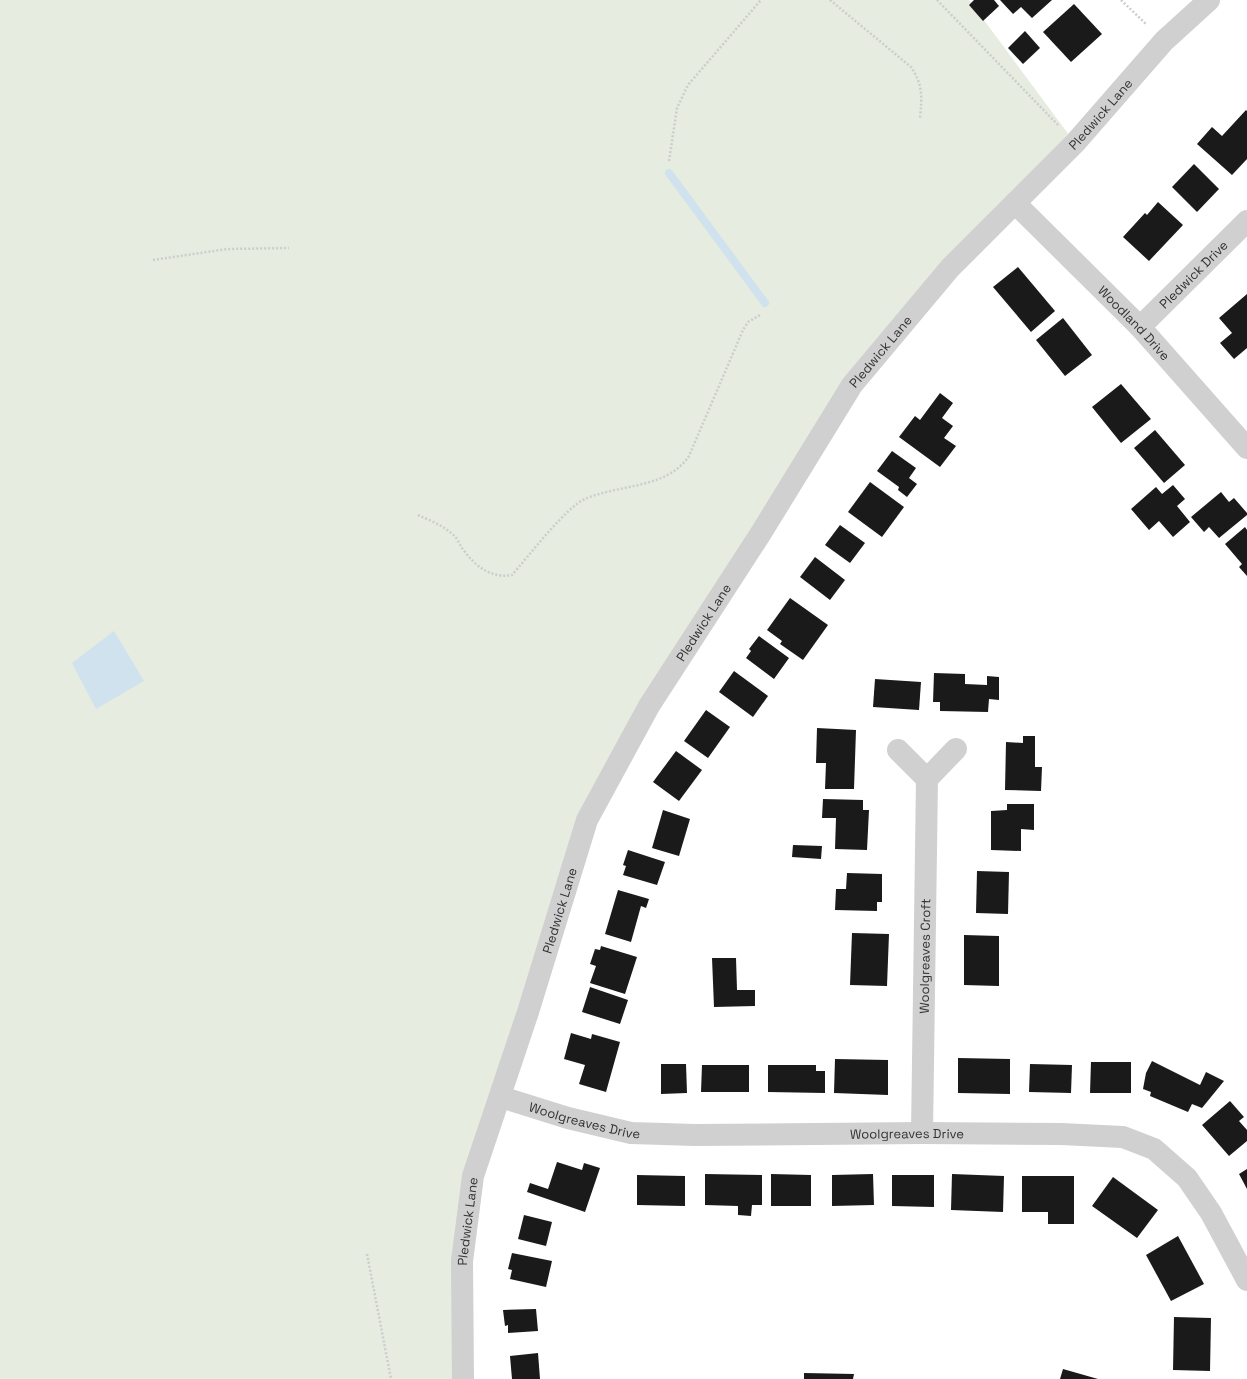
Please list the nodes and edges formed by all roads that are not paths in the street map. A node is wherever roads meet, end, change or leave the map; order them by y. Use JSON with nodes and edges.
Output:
{"nodes":[{"id":1,"x":1210,"y":0,"type":"edge"},
{"id":2,"x":1015,"y":203,"type":"junction"},
{"id":3,"x":1247,"y":221,"type":"edge"},
{"id":4,"x":1140,"y":327,"type":"junction"},
{"id":5,"x":1247,"y":448,"type":"edge"},
{"id":6,"x":956,"y":749,"type":"dead end"},
{"id":7,"x":898,"y":750,"type":"dead end"},
{"id":8,"x":927,"y":779,"type":"junction"},
{"id":9,"x":501,"y":1097,"type":"junction"},
{"id":10,"x":922,"y":1133,"type":"junction"},
{"id":11,"x":1247,"y":1280,"type":"edge"},
{"id":12,"x":463,"y":1379,"type":"edge"}],
"edges":[{"from":1,"to":2,"type":"street","name":"Pledwick Lane"},
{"from":2,"to":4,"type":"street","name":"Woodland Drive"},
{"from":2,"to":9,"type":"street","name":"Pledwick Lane"},
{"from":3,"to":4,"type":"street","name":"Pledwick Drive"},
{"from":4,"to":5,"type":"street","name":"Woodland Drive"},
{"from":6,"to":8,"type":"street"},
{"from":7,"to":8,"type":"street"},
{"from":8,"to":10,"type":"street","name":"Woolgreaves Croft"},
{"from":9,"to":10,"type":"street","name":"Woolgreaves Drive"},
{"from":9,"to":12,"type":"street","name":"Pledwick Lane"},
{"from":10,"to":11,"type":"street","name":"Woolgreaves Drive"}]}
